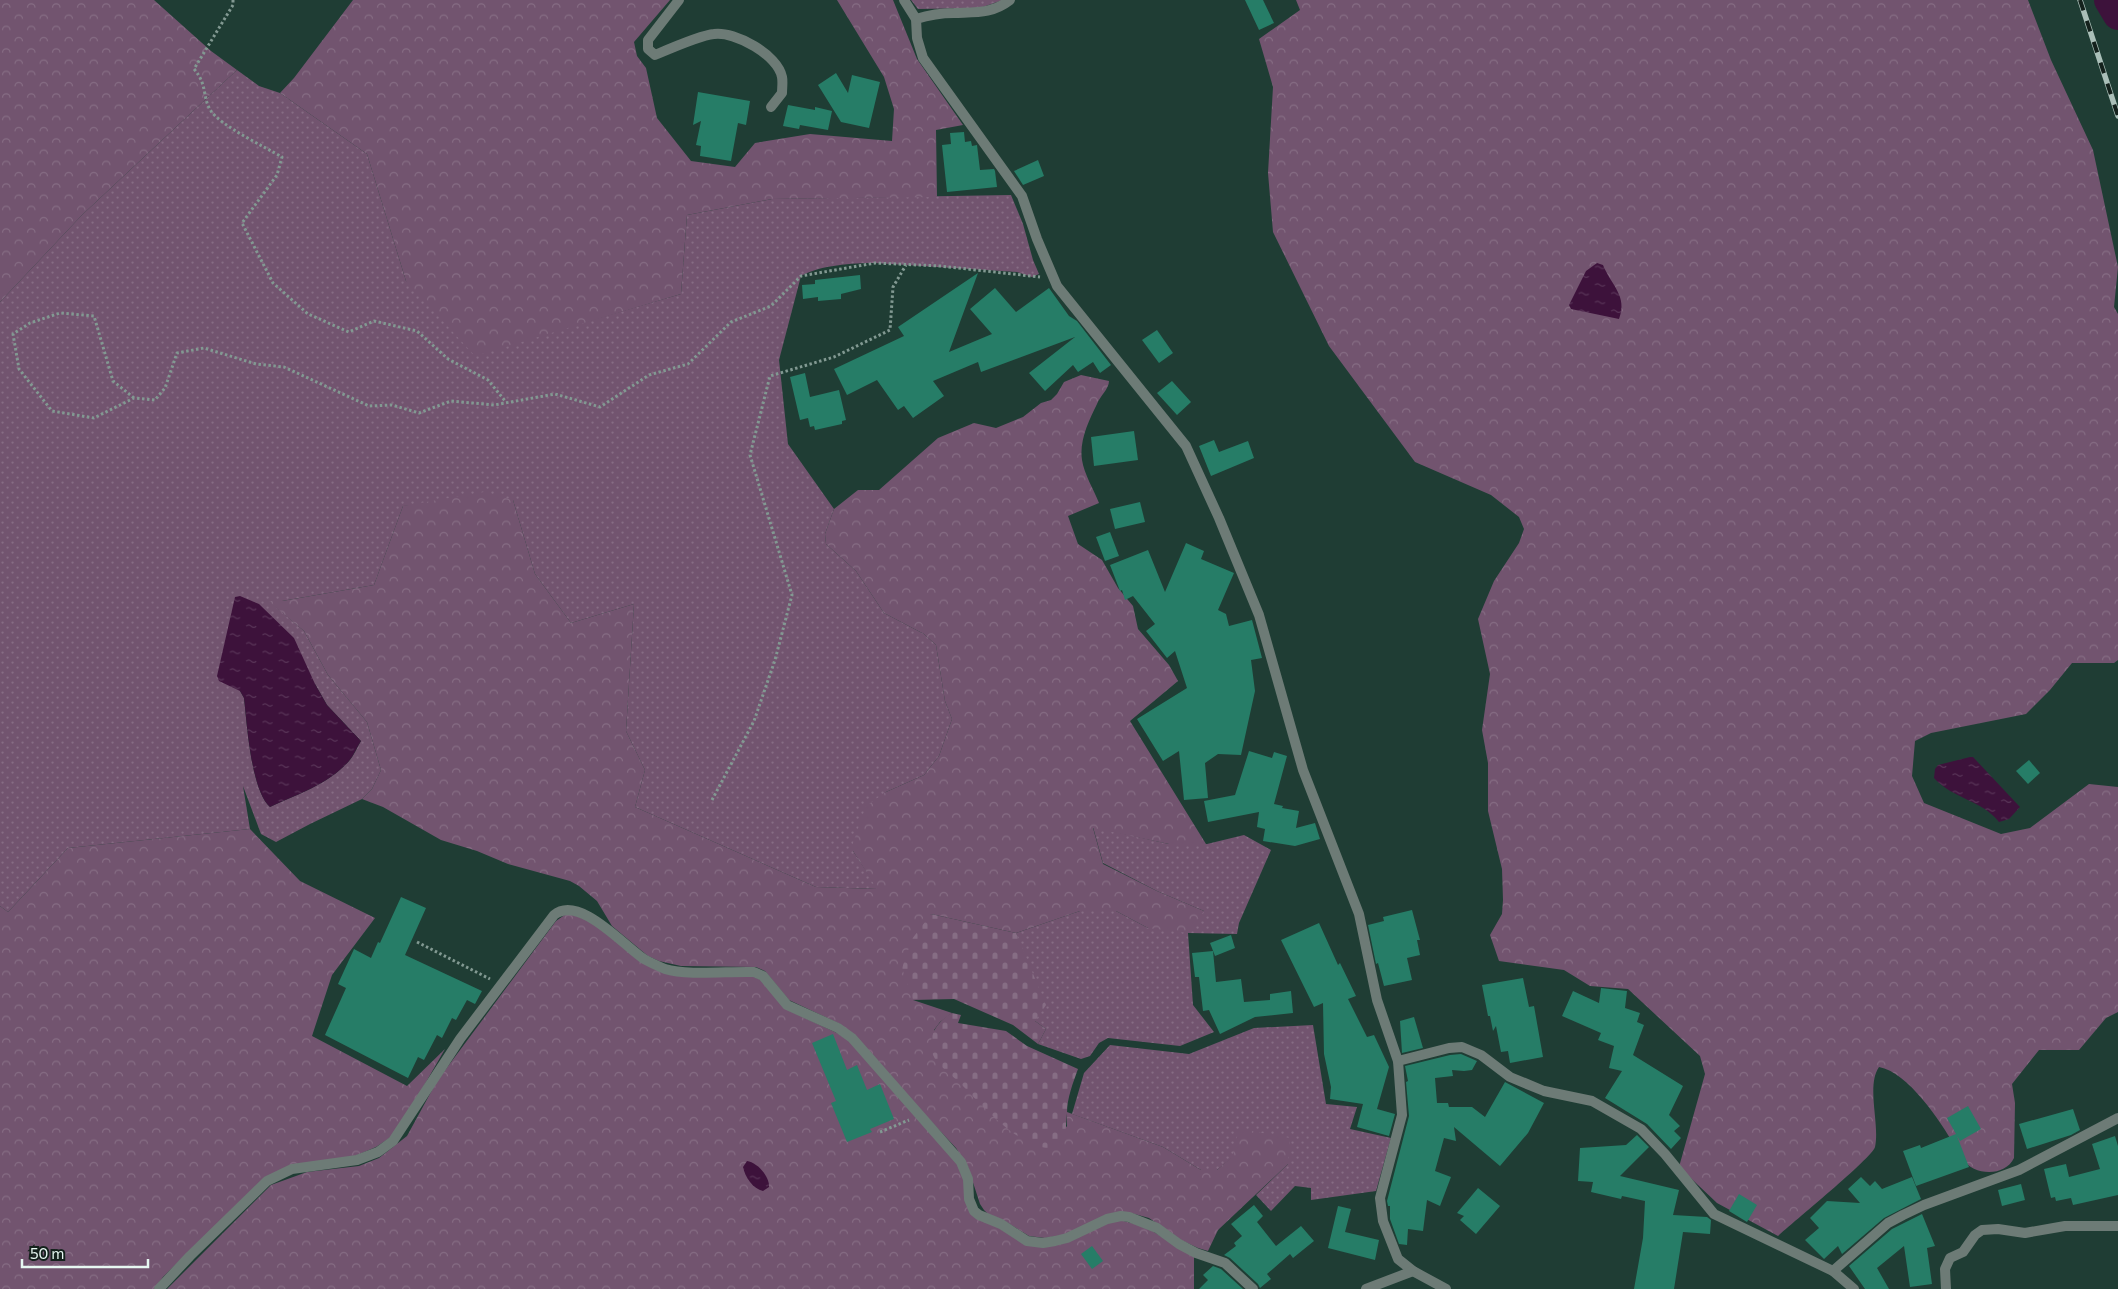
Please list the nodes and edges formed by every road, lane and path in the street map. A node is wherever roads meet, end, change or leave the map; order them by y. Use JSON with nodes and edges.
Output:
{"nodes":[{"id":1,"x":233,"y":0,"type":"edge"},
{"id":2,"x":679,"y":0,"type":"edge"},
{"id":3,"x":904,"y":0,"type":"edge"},
{"id":4,"x":1010,"y":0,"type":"edge"},
{"id":5,"x":916,"y":19,"type":"junction"},
{"id":6,"x":771,"y":106,"type":"dead end"},
{"id":7,"x":906,"y":265,"type":"junction"},
{"id":8,"x":1053,"y":278,"type":"junction"},
{"id":9,"x":134,"y":398,"type":"junction"},
{"id":10,"x":507,"y":403,"type":"junction"},
{"id":11,"x":712,"y":800,"type":"dead end"},
{"id":12,"x":417,"y":942,"type":"dead end"},
{"id":13,"x":502,"y":985,"type":"junction"},
{"id":14,"x":1398,"y":1061,"type":"junction"},
{"id":15,"x":920,"y":1115,"type":"junction"},
{"id":16,"x":2118,"y":1118,"type":"edge"},
{"id":17,"x":880,"y":1132,"type":"dead end"},
{"id":18,"x":2118,"y":1226,"type":"edge"},
{"id":19,"x":1413,"y":1271,"type":"junction"},
{"id":20,"x":1833,"y":1271,"type":"junction"},
{"id":21,"x":159,"y":1289,"type":"edge"},
{"id":22,"x":1253,"y":1289,"type":"edge"},
{"id":23,"x":1366,"y":1289,"type":"edge"},
{"id":24,"x":1446,"y":1289,"type":"edge"},
{"id":25,"x":1854,"y":1289,"type":"edge"},
{"id":26,"x":1946,"y":1289,"type":"edge"}],
"edges":[{"from":1,"to":10,"type":"path"},
{"from":2,"to":6,"type":"street"},
{"from":3,"to":5,"type":"street"},
{"from":4,"to":5,"type":"street"},
{"from":5,"to":8,"type":"street"},
{"from":7,"to":8,"type":"path"},
{"from":7,"to":10,"type":"path"},
{"from":7,"to":11,"type":"path"},
{"from":8,"to":14,"type":"street"},
{"from":9,"to":9,"type":"path"},
{"from":9,"to":10,"type":"path"},
{"from":12,"to":13,"type":"path"},
{"from":13,"to":15,"type":"street"},
{"from":13,"to":21,"type":"street"},
{"from":14,"to":19,"type":"street"},
{"from":14,"to":20,"type":"street"},
{"from":15,"to":17,"type":"path"},
{"from":15,"to":22,"type":"street"},
{"from":16,"to":20,"type":"street"},
{"from":18,"to":26,"type":"street"},
{"from":19,"to":23,"type":"street"},
{"from":19,"to":24,"type":"street"},
{"from":20,"to":25,"type":"street"}]}
